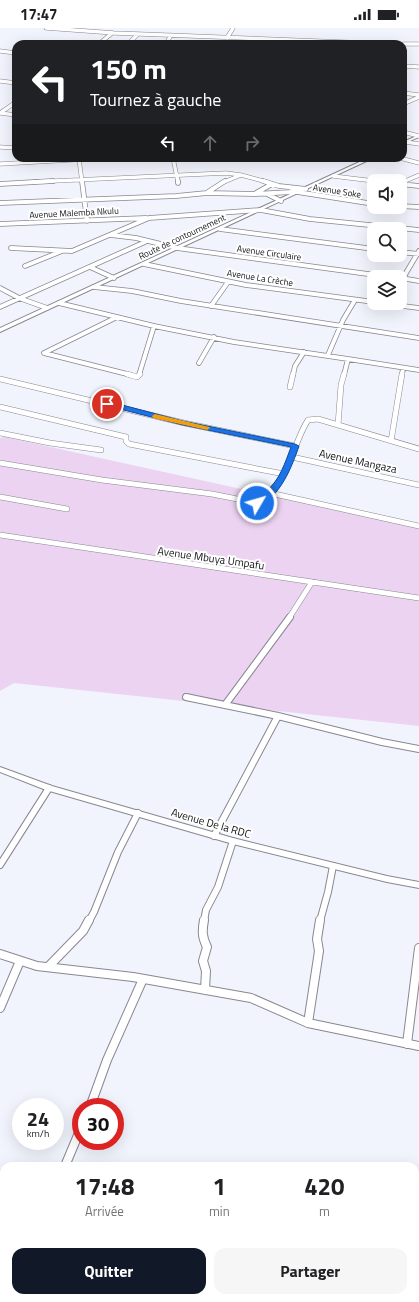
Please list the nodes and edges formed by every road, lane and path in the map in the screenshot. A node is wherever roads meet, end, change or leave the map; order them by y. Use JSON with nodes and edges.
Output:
{"nodes":[{"id":1,"x":46,"y":28,"type":"edge"},
{"id":2,"x":105,"y":28,"type":"edge"},
{"id":3,"x":173,"y":28,"type":"edge"},
{"id":4,"x":233,"y":28,"type":"edge"},
{"id":5,"x":101,"y":32,"type":"junction"},
{"id":6,"x":112,"y":33,"type":"junction"},
{"id":7,"x":138,"y":34,"type":"junction"},
{"id":8,"x":169,"y":35,"type":"junction"},
{"id":9,"x":227,"y":38,"type":"junction"},
{"id":10,"x":236,"y":38,"type":"joint"},
{"id":11,"x":104,"y":40,"type":"edge"},
{"id":12,"x":132,"y":40,"type":"edge"},
{"id":13,"x":167,"y":40,"type":"edge"},
{"id":14,"x":289,"y":40,"type":"edge"},
{"id":15,"x":407,"y":44,"type":"edge"},
{"id":16,"x":419,"y":44,"type":"edge"},
{"id":17,"x":0,"y":51,"type":"edge"},
{"id":18,"x":12,"y":52,"type":"edge"},
{"id":19,"x":407,"y":66,"type":"edge"},
{"id":20,"x":419,"y":67,"type":"edge"},
{"id":21,"x":0,"y":81,"type":"edge"},
{"id":22,"x":12,"y":82,"type":"edge"},
{"id":23,"x":407,"y":94,"type":"edge"},
{"id":24,"x":419,"y":96,"type":"edge"},
{"id":25,"x":407,"y":102,"type":"edge"},
{"id":26,"x":12,"y":105,"type":"edge"},
{"id":27,"x":0,"y":113,"type":"edge"},
{"id":28,"x":12,"y":114,"type":"edge"},
{"id":29,"x":407,"y":133,"type":"edge"},
{"id":30,"x":419,"y":136,"type":"edge"},
{"id":31,"x":407,"y":142,"type":"edge"},
{"id":32,"x":407,"y":143,"type":"edge"},
{"id":33,"x":419,"y":144,"type":"edge"},
{"id":34,"x":0,"y":147,"type":"edge"},
{"id":35,"x":12,"y":148,"type":"edge"},
{"id":36,"x":407,"y":160,"type":"edge"},
{"id":37,"x":32,"y":162,"type":"edge"},
{"id":38,"x":79,"y":162,"type":"edge"},
{"id":39,"x":174,"y":162,"type":"edge"},
{"id":40,"x":363,"y":162,"type":"edge"},
{"id":41,"x":419,"y":163,"type":"edge"},
{"id":42,"x":0,"y":164,"type":"edge"},
{"id":43,"x":176,"y":175,"type":"junction"},
{"id":44,"x":241,"y":175,"type":"junction"},
{"id":45,"x":419,"y":175,"type":"edge"},
{"id":46,"x":333,"y":176,"type":"junction"},
{"id":47,"x":81,"y":179,"type":"junction"},
{"id":48,"x":367,"y":180,"type":"edge"},
{"id":49,"x":407,"y":181,"type":"edge"},
{"id":50,"x":178,"y":183,"type":"dead end"},
{"id":51,"x":0,"y":184,"type":"edge"},
{"id":52,"x":272,"y":184,"type":"junction"},
{"id":53,"x":407,"y":185,"type":"edge"},
{"id":54,"x":279,"y":186,"type":"junction"},
{"id":55,"x":419,"y":186,"type":"edge"},
{"id":56,"x":306,"y":189,"type":"junction"},
{"id":57,"x":295,"y":192,"type":"junction"},
{"id":58,"x":207,"y":193,"type":"junction"},
{"id":59,"x":266,"y":193,"type":"junction"},
{"id":60,"x":255,"y":194,"type":"junction"},
{"id":61,"x":84,"y":199,"type":"junction"},
{"id":62,"x":281,"y":201,"type":"junction"},
{"id":63,"x":0,"y":203,"type":"edge"},
{"id":64,"x":367,"y":203,"type":"edge"},
{"id":65,"x":407,"y":206,"type":"edge"},
{"id":66,"x":419,"y":207,"type":"edge"},
{"id":67,"x":261,"y":210,"type":"junction"},
{"id":68,"x":149,"y":218,"type":"junction"},
{"id":69,"x":87,"y":221,"type":"junction"},
{"id":70,"x":0,"y":224,"type":"edge"},
{"id":71,"x":220,"y":229,"type":"junction"},
{"id":72,"x":120,"y":230,"type":"junction"},
{"id":73,"x":419,"y":230,"type":"edge"},
{"id":74,"x":108,"y":235,"type":"junction"},
{"id":75,"x":128,"y":236,"type":"junction"},
{"id":76,"x":145,"y":242,"type":"junction"},
{"id":77,"x":11,"y":248,"type":"dead end"},
{"id":78,"x":177,"y":248,"type":"junction"},
{"id":79,"x":367,"y":248,"type":"edge"},
{"id":80,"x":63,"y":251,"type":"junction"},
{"id":81,"x":407,"y":252,"type":"edge"},
{"id":82,"x":418,"y":253,"type":"edge"},
{"id":83,"x":144,"y":264,"type":"junction"},
{"id":84,"x":25,"y":266,"type":"dead end"},
{"id":85,"x":90,"y":267,"type":"junction"},
{"id":86,"x":406,"y":270,"type":"edge"},
{"id":87,"x":367,"y":274,"type":"edge"},
{"id":88,"x":114,"y":278,"type":"junction"},
{"id":89,"x":407,"y":279,"type":"edge"},
{"id":90,"x":419,"y":281,"type":"edge"},
{"id":91,"x":228,"y":282,"type":"junction"},
{"id":92,"x":94,"y":287,"type":"junction"},
{"id":93,"x":0,"y":288,"type":"edge"},
{"id":94,"x":19,"y":298,"type":"junction"},
{"id":95,"x":355,"y":300,"type":"junction"},
{"id":96,"x":367,"y":301,"type":"edge"},
{"id":97,"x":59,"y":303,"type":"junction"},
{"id":98,"x":211,"y":306,"type":"junction"},
{"id":99,"x":407,"y":306,"type":"edge"},
{"id":100,"x":0,"y":307,"type":"edge"},
{"id":101,"x":47,"y":308,"type":"junction"},
{"id":102,"x":419,"y":308,"type":"edge"},
{"id":103,"x":117,"y":317,"type":"junction"},
{"id":104,"x":154,"y":326,"type":"junction"},
{"id":105,"x":341,"y":326,"type":"junction"},
{"id":106,"x":0,"y":330,"type":"edge"},
{"id":107,"x":214,"y":337,"type":"junction"},
{"id":108,"x":419,"y":338,"type":"edge"},
{"id":109,"x":304,"y":352,"type":"junction"},
{"id":110,"x":328,"y":356,"type":"junction"},
{"id":111,"x":348,"y":358,"type":"junction"},
{"id":112,"x":199,"y":363,"type":"dead end"},
{"id":113,"x":403,"y":368,"type":"junction"},
{"id":114,"x":419,"y":370,"type":"edge"},
{"id":115,"x":0,"y":379,"type":"edge"},
{"id":116,"x":290,"y":387,"type":"dead end"},
{"id":117,"x":0,"y":407,"type":"edge"},
{"id":118,"x":338,"y":425,"type":"junction"},
{"id":119,"x":0,"y":434,"type":"edge"},
{"id":120,"x":391,"y":441,"type":"junction"},
{"id":121,"x":295,"y":446,"type":"junction"},
{"id":122,"x":419,"y":449,"type":"edge"},
{"id":123,"x":100,"y":450,"type":"dead end"},
{"id":124,"x":292,"y":457,"type":"junction"},
{"id":125,"x":0,"y":463,"type":"edge"},
{"id":126,"x":284,"y":474,"type":"junction"},
{"id":127,"x":419,"y":485,"type":"edge"},
{"id":128,"x":270,"y":494,"type":"junction"},
{"id":129,"x":0,"y":497,"type":"edge"},
{"id":130,"x":67,"y":509,"type":"dead end"},
{"id":131,"x":419,"y":526,"type":"edge"},
{"id":132,"x":0,"y":535,"type":"edge"},
{"id":133,"x":312,"y":582,"type":"junction"},
{"id":134,"x":419,"y":598,"type":"edge"},
{"id":135,"x":186,"y":697,"type":"dead end"},
{"id":136,"x":224,"y":705,"type":"junction"},
{"id":137,"x":278,"y":716,"type":"junction"},
{"id":138,"x":419,"y":749,"type":"edge"},
{"id":139,"x":0,"y":769,"type":"edge"},
{"id":140,"x":49,"y":788,"type":"junction"},
{"id":141,"x":138,"y":813,"type":"junction"},
{"id":142,"x":214,"y":836,"type":"junction"},
{"id":143,"x":233,"y":841,"type":"junction"},
{"id":144,"x":0,"y":866,"type":"edge"},
{"id":145,"x":333,"y":866,"type":"junction"},
{"id":146,"x":418,"y":883,"type":"edge"},
{"id":147,"x":419,"y":948,"type":"edge"},
{"id":148,"x":0,"y":954,"type":"edge"},
{"id":149,"x":20,"y":961,"type":"junction"},
{"id":150,"x":48,"y":967,"type":"junction"},
{"id":151,"x":143,"y":979,"type":"junction"},
{"id":152,"x":205,"y":990,"type":"junction"},
{"id":153,"x":0,"y":1008,"type":"edge"},
{"id":154,"x":308,"y":1023,"type":"junction"},
{"id":155,"x":407,"y":1044,"type":"junction"},
{"id":156,"x":419,"y":1046,"type":"edge"},
{"id":157,"x":93,"y":1098,"type":"edge"},
{"id":158,"x":72,"y":1150,"type":"edge"},
{"id":159,"x":68,"y":1162,"type":"edge"}],
"edges":[{"from":1,"to":5,"type":"street"},
{"from":2,"to":5,"type":"street"},
{"from":3,"to":8,"type":"street"},
{"from":4,"to":9,"type":"street"},
{"from":5,"to":6,"type":"street"},
{"from":6,"to":7,"type":"street"},
{"from":6,"to":11,"type":"street"},
{"from":7,"to":8,"type":"street"},
{"from":7,"to":12,"type":"street"},
{"from":8,"to":9,"type":"street"},
{"from":8,"to":13,"type":"street"},
{"from":9,"to":10,"type":"street"},
{"from":10,"to":14,"type":"street"},
{"from":15,"to":16,"type":"street"},
{"from":17,"to":18,"type":"street"},
{"from":19,"to":20,"type":"street"},
{"from":21,"to":22,"type":"street"},
{"from":23,"to":24,"type":"street"},
{"from":24,"to":25,"type":"street"},
{"from":26,"to":27,"type":"street"},
{"from":27,"to":28,"type":"street"},
{"from":29,"to":30,"type":"street"},
{"from":30,"to":31,"type":"street"},
{"from":32,"to":33,"type":"street"},
{"from":34,"to":35,"type":"street"},
{"from":36,"to":41,"type":"street"},
{"from":37,"to":42,"type":"street"},
{"from":38,"to":47,"type":"street"},
{"from":39,"to":43,"type":"street"},
{"from":40,"to":46,"type":"street","name":"Route de contournement"},
{"from":43,"to":44,"type":"street"},
{"from":43,"to":47,"type":"street"},
{"from":43,"to":50,"type":"street"},
{"from":44,"to":52,"type":"street"},
{"from":44,"to":58,"type":"street"},
{"from":45,"to":49,"type":"street"},
{"from":46,"to":48,"type":"street"},
{"from":46,"to":56,"type":"street","name":"Route de contournement"},
{"from":47,"to":51,"type":"street"},
{"from":47,"to":61,"type":"street"},
{"from":52,"to":54,"type":"street"},
{"from":52,"to":60,"type":"street"},
{"from":53,"to":55,"type":"street"},
{"from":54,"to":56,"type":"street"},
{"from":54,"to":57,"type":"street"},
{"from":56,"to":57,"type":"street","name":"Route de contournement"},
{"from":57,"to":59,"type":"street"},
{"from":57,"to":62,"type":"street","name":"Route de contournement"},
{"from":57,"to":64,"type":"street","name":"Avenue Soke"},
{"from":58,"to":60,"type":"street"},
{"from":58,"to":61,"type":"street"},
{"from":59,"to":60,"type":"street"},
{"from":59,"to":62,"type":"street"},
{"from":61,"to":63,"type":"street"},
{"from":61,"to":69,"type":"street"},
{"from":62,"to":67,"type":"street","name":"Route de contournement"},
{"from":65,"to":66,"type":"street"},
{"from":67,"to":68,"type":"street","name":"Avenue Malemba Nkulu"},
{"from":67,"to":71,"type":"street","name":"Route de contournement"},
{"from":67,"to":73,"type":"street","name":"Avenue Malemba Nkulu"},
{"from":68,"to":69,"type":"street","name":"Avenue Malemba Nkulu"},
{"from":68,"to":72,"type":"street"},
{"from":69,"to":70,"type":"street","name":"Avenue Malemba Nkulu"},
{"from":71,"to":78,"type":"street","name":"Route de contournement"},
{"from":71,"to":79,"type":"street"},
{"from":72,"to":74,"type":"street"},
{"from":72,"to":75,"type":"street"},
{"from":74,"to":75,"type":"street"},
{"from":74,"to":80,"type":"street"},
{"from":75,"to":76,"type":"street"},
{"from":76,"to":78,"type":"street","name":"Avenue Circulaire"},
{"from":76,"to":85,"type":"street"},
{"from":77,"to":80,"type":"street"},
{"from":78,"to":83,"type":"street","name":"Route de contournement"},
{"from":78,"to":87,"type":"street","name":"Avenue Circulaire"},
{"from":80,"to":84,"type":"street"},
{"from":81,"to":82,"type":"street"},
{"from":82,"to":86,"type":"street"},
{"from":83,"to":88,"type":"street","name":"Route de contournement"},
{"from":83,"to":91,"type":"street","name":"Avenue La Crèche"},
{"from":85,"to":88,"type":"street"},
{"from":85,"to":94,"type":"street"},
{"from":88,"to":92,"type":"street","name":"Route de contournement"},
{"from":89,"to":90,"type":"street"},
{"from":91,"to":95,"type":"street","name":"Avenue La Crèche"},
{"from":91,"to":98,"type":"street"},
{"from":92,"to":97,"type":"street","name":"Route de contournement"},
{"from":92,"to":98,"type":"street"},
{"from":93,"to":94,"type":"street"},
{"from":94,"to":100,"type":"street"},
{"from":94,"to":101,"type":"street"},
{"from":95,"to":96,"type":"street","name":"Avenue La Crèche"},
{"from":95,"to":105,"type":"street"},
{"from":97,"to":101,"type":"street","name":"Route de contournement"},
{"from":97,"to":103,"type":"street"},
{"from":98,"to":105,"type":"street"},
{"from":99,"to":102,"type":"street"},
{"from":101,"to":106,"type":"street","name":"Route de contournement"},
{"from":103,"to":104,"type":"street"},
{"from":103,"to":104,"type":"street"},
{"from":104,"to":107,"type":"street"},
{"from":105,"to":108,"type":"street"},
{"from":105,"to":110,"type":"street"},
{"from":107,"to":109,"type":"street"},
{"from":107,"to":112,"type":"street"},
{"from":109,"to":110,"type":"street"},
{"from":109,"to":116,"type":"street"},
{"from":110,"to":111,"type":"street"},
{"from":111,"to":113,"type":"street"},
{"from":111,"to":118,"type":"street"},
{"from":113,"to":114,"type":"street"},
{"from":113,"to":120,"type":"street"},
{"from":115,"to":121,"type":"street"},
{"from":117,"to":126,"type":"street"},
{"from":118,"to":120,"type":"street"},
{"from":118,"to":121,"type":"street"},
{"from":119,"to":123,"type":"street"},
{"from":120,"to":122,"type":"street"},
{"from":121,"to":124,"type":"street"},
{"from":124,"to":126,"type":"street"},
{"from":124,"to":127,"type":"street","name":"Avenue Mangaza"},
{"from":125,"to":128,"type":"street"},
{"from":126,"to":128,"type":"street"},
{"from":128,"to":131,"type":"street"},
{"from":129,"to":130,"type":"street"},
{"from":132,"to":133,"type":"street","name":"Avenue Mbuya Umpafu"},
{"from":133,"to":134,"type":"street","name":"Avenue Mbuya Umpafu"},
{"from":133,"to":136,"type":"street"},
{"from":135,"to":136,"type":"street"},
{"from":136,"to":137,"type":"street"},
{"from":137,"to":138,"type":"street"},
{"from":137,"to":142,"type":"street"},
{"from":139,"to":140,"type":"street","name":"Avenue De la RDC"},
{"from":140,"to":141,"type":"street","name":"Avenue De la RDC"},
{"from":140,"to":144,"type":"street"},
{"from":141,"to":142,"type":"street","name":"Avenue De la RDC"},
{"from":141,"to":150,"type":"street"},
{"from":142,"to":143,"type":"street","name":"Avenue De la RDC"},
{"from":143,"to":145,"type":"street","name":"Avenue De la RDC"},
{"from":143,"to":152,"type":"street"},
{"from":145,"to":146,"type":"street","name":"Avenue De la RDC"},
{"from":145,"to":154,"type":"street"},
{"from":147,"to":155,"type":"street"},
{"from":148,"to":149,"type":"street"},
{"from":149,"to":150,"type":"street"},
{"from":149,"to":153,"type":"street"},
{"from":150,"to":151,"type":"street"},
{"from":151,"to":152,"type":"street"},
{"from":151,"to":157,"type":"street"},
{"from":152,"to":154,"type":"street"},
{"from":154,"to":155,"type":"street"},
{"from":155,"to":156,"type":"street"},
{"from":158,"to":159,"type":"street"}]}
